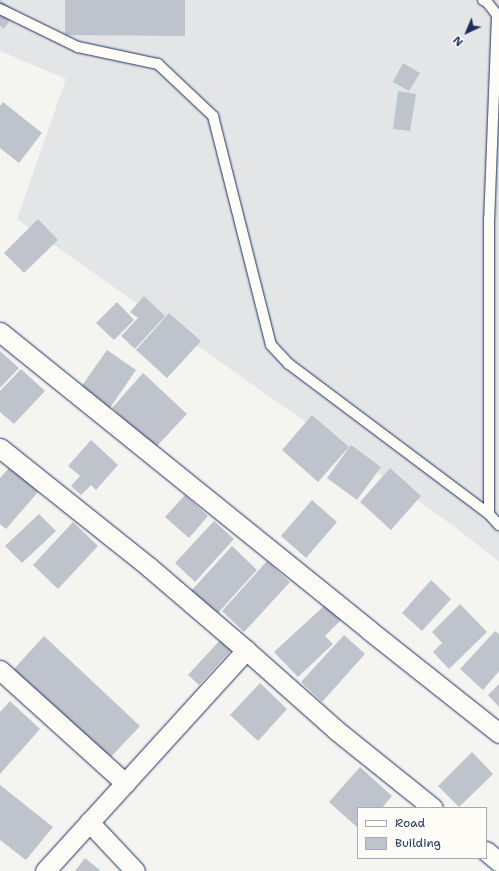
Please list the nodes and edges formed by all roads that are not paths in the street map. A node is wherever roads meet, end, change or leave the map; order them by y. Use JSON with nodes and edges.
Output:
{"nodes":[{"id":1,"x":483,"y":0,"type":"edge"},
{"id":2,"x":0,"y":9,"type":"edge"},
{"id":3,"x":0,"y":332,"type":"edge"},
{"id":4,"x":0,"y":448,"type":"edge"},
{"id":5,"x":489,"y":514,"type":"junction"},
{"id":6,"x":499,"y":525,"type":"edge"},
{"id":7,"x":246,"y":650,"type":"junction"},
{"id":8,"x":0,"y":670,"type":"edge"},
{"id":9,"x":499,"y":733,"type":"edge"},
{"id":10,"x":125,"y":783,"type":"junction"},
{"id":11,"x":432,"y":807,"type":"edge"},
{"id":12,"x":89,"y":822,"type":"junction"},
{"id":13,"x":487,"y":852,"type":"edge"},
{"id":14,"x":499,"y":862,"type":"edge"},
{"id":15,"x":45,"y":871,"type":"edge"},
{"id":16,"x":135,"y":871,"type":"edge"}],
"edges":[{"from":1,"to":5,"type":"lane"},
{"from":2,"to":5,"type":"lane"},
{"from":3,"to":9,"type":"street"},
{"from":4,"to":7,"type":"street"},
{"from":5,"to":6,"type":"lane"},
{"from":7,"to":10,"type":"street"},
{"from":7,"to":11,"type":"street"},
{"from":8,"to":10,"type":"street"},
{"from":10,"to":12,"type":"street"},
{"from":12,"to":15,"type":"street"},
{"from":12,"to":16,"type":"street"},
{"from":13,"to":14,"type":"street"}]}
